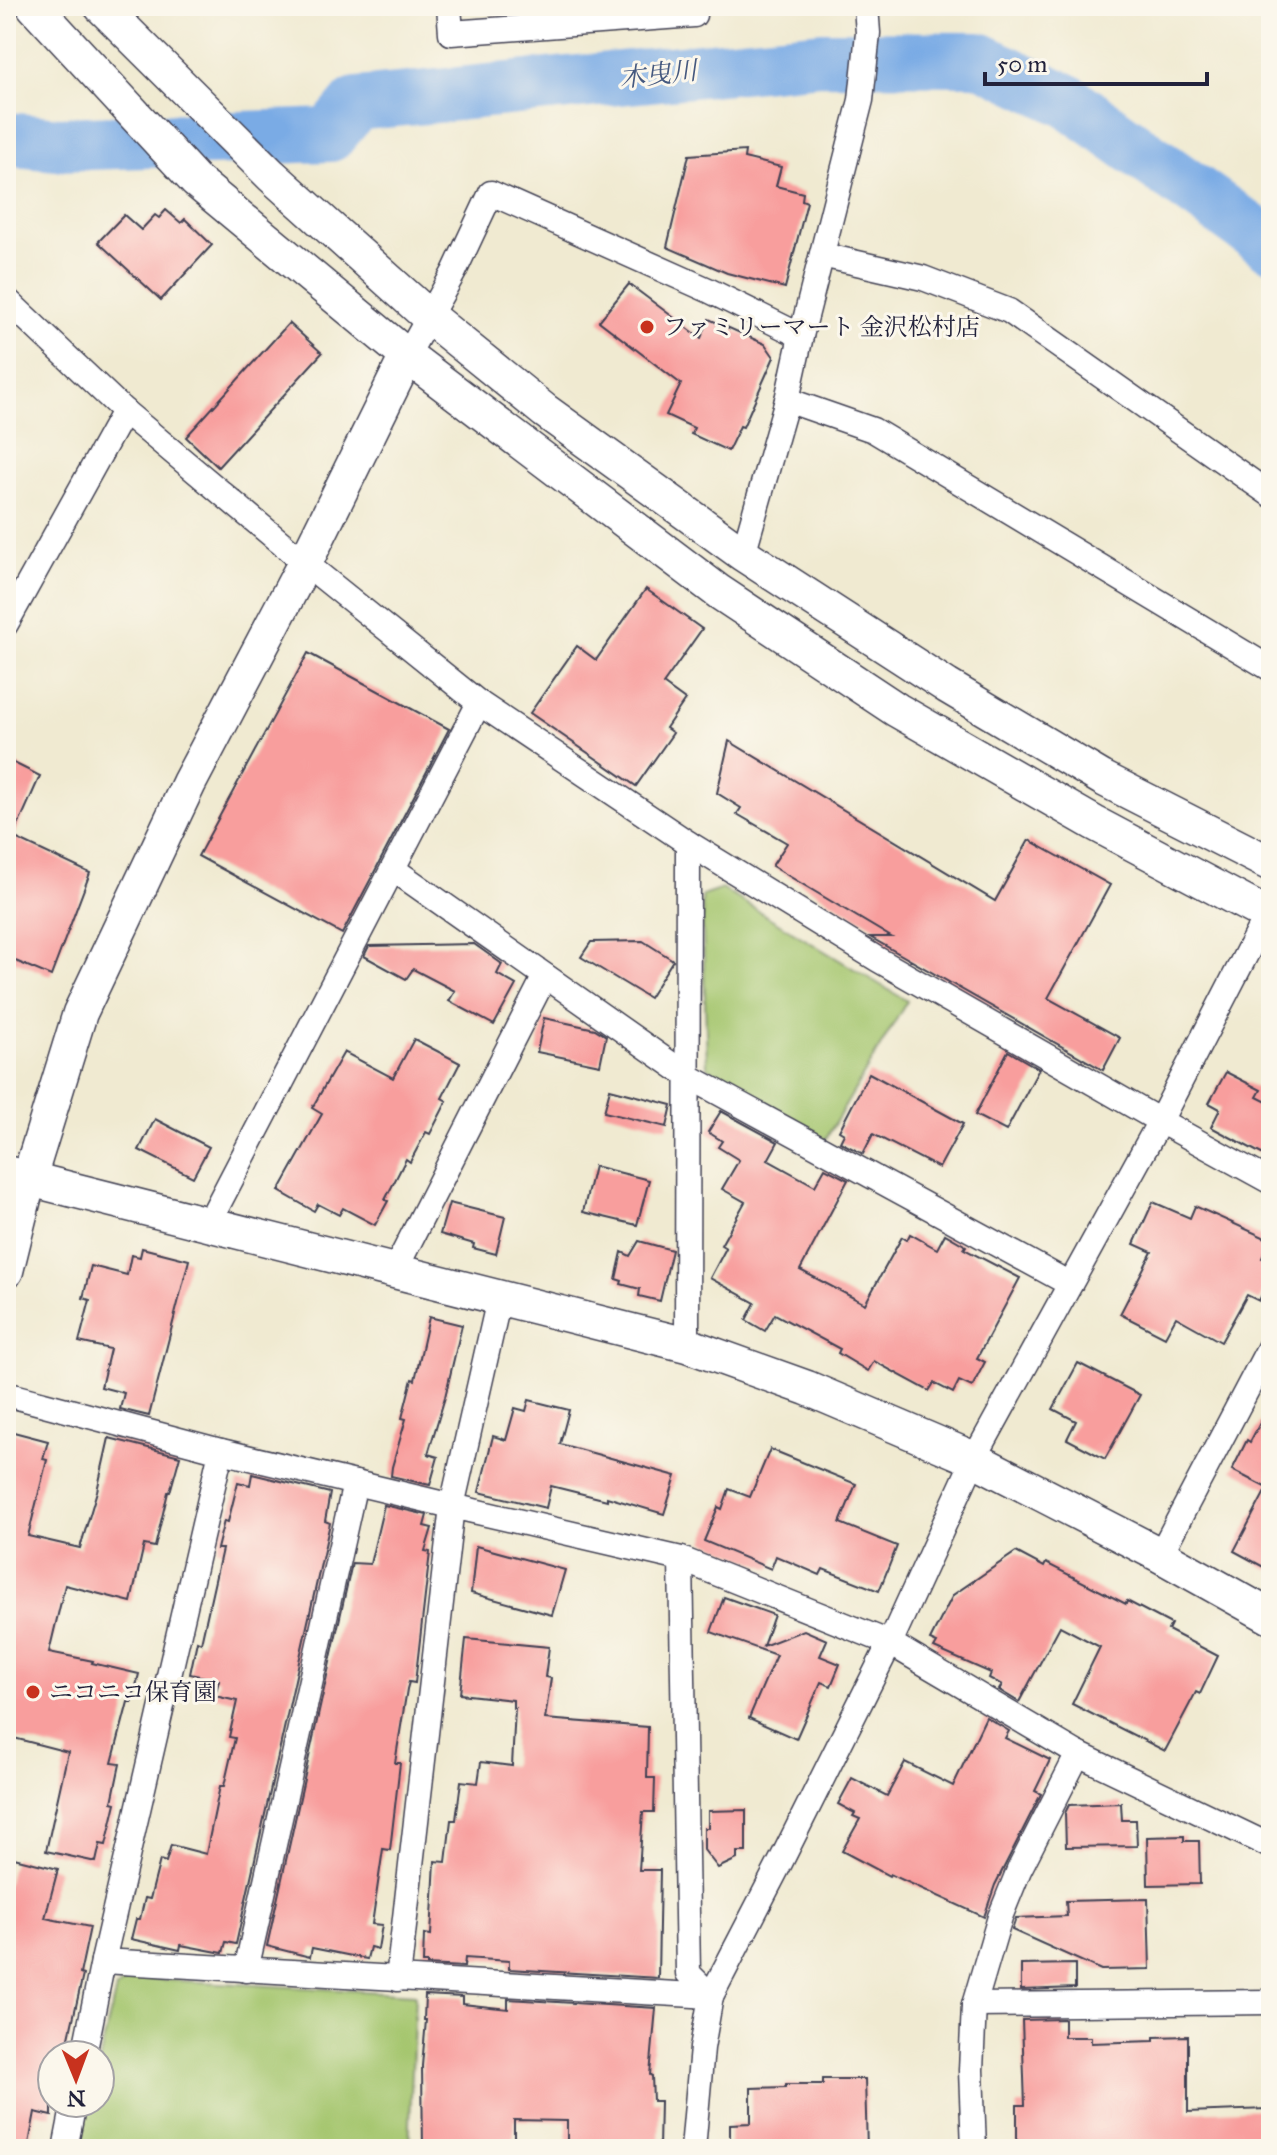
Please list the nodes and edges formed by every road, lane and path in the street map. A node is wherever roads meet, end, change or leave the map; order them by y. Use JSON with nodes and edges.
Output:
{"nodes":[{"id":1,"x":34,"y":6,"type":"edge"},
{"id":2,"x":101,"y":6,"type":"edge"},
{"id":3,"x":449,"y":6,"type":"edge"},
{"id":4,"x":694,"y":6,"type":"edge"},
{"id":5,"x":866,"y":6,"type":"edge"},
{"id":6,"x":822,"y":255,"type":"junction"},
{"id":7,"x":6,"y":299,"type":"edge"},
{"id":8,"x":429,"y":317,"type":"junction"},
{"id":9,"x":801,"y":336,"type":"junction"},
{"id":10,"x":407,"y":356,"type":"junction"},
{"id":11,"x":787,"y":400,"type":"junction"},
{"id":12,"x":124,"y":411,"type":"junction"},
{"id":13,"x":1271,"y":495,"type":"edge"},
{"id":14,"x":743,"y":554,"type":"junction"},
{"id":15,"x":305,"y":563,"type":"junction"},
{"id":16,"x":6,"y":624,"type":"edge"},
{"id":17,"x":1271,"y":669,"type":"edge"},
{"id":18,"x":479,"y":703,"type":"junction"},
{"id":19,"x":688,"y":843,"type":"junction"},
{"id":20,"x":1271,"y":864,"type":"edge"},
{"id":21,"x":393,"y":869,"type":"junction"},
{"id":22,"x":1269,"y":913,"type":"edge"},
{"id":23,"x":545,"y":976,"type":"junction"},
{"id":24,"x":688,"y":1076,"type":"junction"},
{"id":25,"x":1160,"y":1121,"type":"junction"},
{"id":26,"x":18,"y":1176,"type":"edge"},
{"id":27,"x":1271,"y":1182,"type":"edge"},
{"id":28,"x":208,"y":1224,"type":"junction"},
{"id":29,"x":6,"y":1271,"type":"edge"},
{"id":30,"x":394,"y":1272,"type":"junction"},
{"id":31,"x":1070,"y":1284,"type":"junction"},
{"id":32,"x":499,"y":1299,"type":"junction"},
{"id":33,"x":1271,"y":1344,"type":"edge"},
{"id":34,"x":687,"y":1345,"type":"junction"},
{"id":35,"x":1262,"y":1382,"type":"edge"},
{"id":36,"x":6,"y":1394,"type":"edge"},
{"id":37,"x":221,"y":1451,"type":"junction"},
{"id":38,"x":974,"y":1459,"type":"junction"},
{"id":39,"x":355,"y":1483,"type":"junction"},
{"id":40,"x":452,"y":1506,"type":"junction"},
{"id":41,"x":1160,"y":1555,"type":"junction"},
{"id":42,"x":681,"y":1559,"type":"junction"},
{"id":43,"x":1271,"y":1617,"type":"edge"},
{"id":44,"x":890,"y":1643,"type":"junction"},
{"id":45,"x":1078,"y":1754,"type":"junction"},
{"id":46,"x":1271,"y":1846,"type":"edge"},
{"id":47,"x":103,"y":1961,"type":"junction"},
{"id":48,"x":246,"y":1970,"type":"junction"},
{"id":49,"x":398,"y":1979,"type":"junction"},
{"id":50,"x":711,"y":1996,"type":"junction"},
{"id":51,"x":1271,"y":2002,"type":"edge"},
{"id":52,"x":974,"y":2005,"type":"junction"},
{"id":53,"x":87,"y":2039,"type":"edge"},
{"id":54,"x":71,"y":2119,"type":"edge"},
{"id":55,"x":65,"y":2149,"type":"edge"},
{"id":56,"x":693,"y":2149,"type":"edge"},
{"id":57,"x":974,"y":2149,"type":"edge"}],
"edges":[{"from":1,"to":10,"type":"street"},
{"from":2,"to":8,"type":"street"},
{"from":3,"to":4,"type":"street"},
{"from":5,"to":6,"type":"street"},
{"from":6,"to":9,"type":"street"},
{"from":6,"to":13,"type":"street"},
{"from":7,"to":12,"type":"street"},
{"from":8,"to":9,"type":"street"},
{"from":8,"to":10,"type":"street"},
{"from":8,"to":14,"type":"street"},
{"from":9,"to":11,"type":"street"},
{"from":10,"to":15,"type":"street"},
{"from":10,"to":22,"type":"street"},
{"from":11,"to":14,"type":"street"},
{"from":11,"to":17,"type":"street"},
{"from":12,"to":15,"type":"street"},
{"from":12,"to":16,"type":"street"},
{"from":14,"to":20,"type":"street"},
{"from":15,"to":18,"type":"street"},
{"from":15,"to":26,"type":"street"},
{"from":18,"to":19,"type":"street"},
{"from":18,"to":21,"type":"street"},
{"from":19,"to":24,"type":"street"},
{"from":19,"to":25,"type":"street"},
{"from":21,"to":23,"type":"street"},
{"from":21,"to":28,"type":"street"},
{"from":22,"to":25,"type":"street"},
{"from":23,"to":24,"type":"street"},
{"from":23,"to":30,"type":"street"},
{"from":24,"to":31,"type":"street"},
{"from":24,"to":34,"type":"street"},
{"from":25,"to":27,"type":"street"},
{"from":25,"to":31,"type":"street"},
{"from":26,"to":28,"type":"street"},
{"from":26,"to":29,"type":"street"},
{"from":28,"to":30,"type":"street"},
{"from":30,"to":32,"type":"street"},
{"from":31,"to":38,"type":"street"},
{"from":32,"to":34,"type":"street"},
{"from":32,"to":40,"type":"street"},
{"from":33,"to":35,"type":"street"},
{"from":34,"to":38,"type":"street"},
{"from":35,"to":41,"type":"street"},
{"from":36,"to":37,"type":"street"},
{"from":37,"to":39,"type":"street"},
{"from":37,"to":47,"type":"street"},
{"from":38,"to":41,"type":"street"},
{"from":38,"to":44,"type":"street"},
{"from":39,"to":40,"type":"street"},
{"from":39,"to":48,"type":"street"},
{"from":40,"to":42,"type":"street"},
{"from":40,"to":49,"type":"street"},
{"from":41,"to":43,"type":"street"},
{"from":42,"to":44,"type":"street"},
{"from":42,"to":50,"type":"street"},
{"from":44,"to":45,"type":"street"},
{"from":44,"to":50,"type":"street"},
{"from":45,"to":46,"type":"street"},
{"from":45,"to":52,"type":"street"},
{"from":47,"to":48,"type":"street"},
{"from":47,"to":53,"type":"street"},
{"from":48,"to":49,"type":"street"},
{"from":49,"to":50,"type":"street"},
{"from":50,"to":56,"type":"street"},
{"from":51,"to":52,"type":"street"},
{"from":52,"to":57,"type":"street"},
{"from":54,"to":55,"type":"street"}]}
